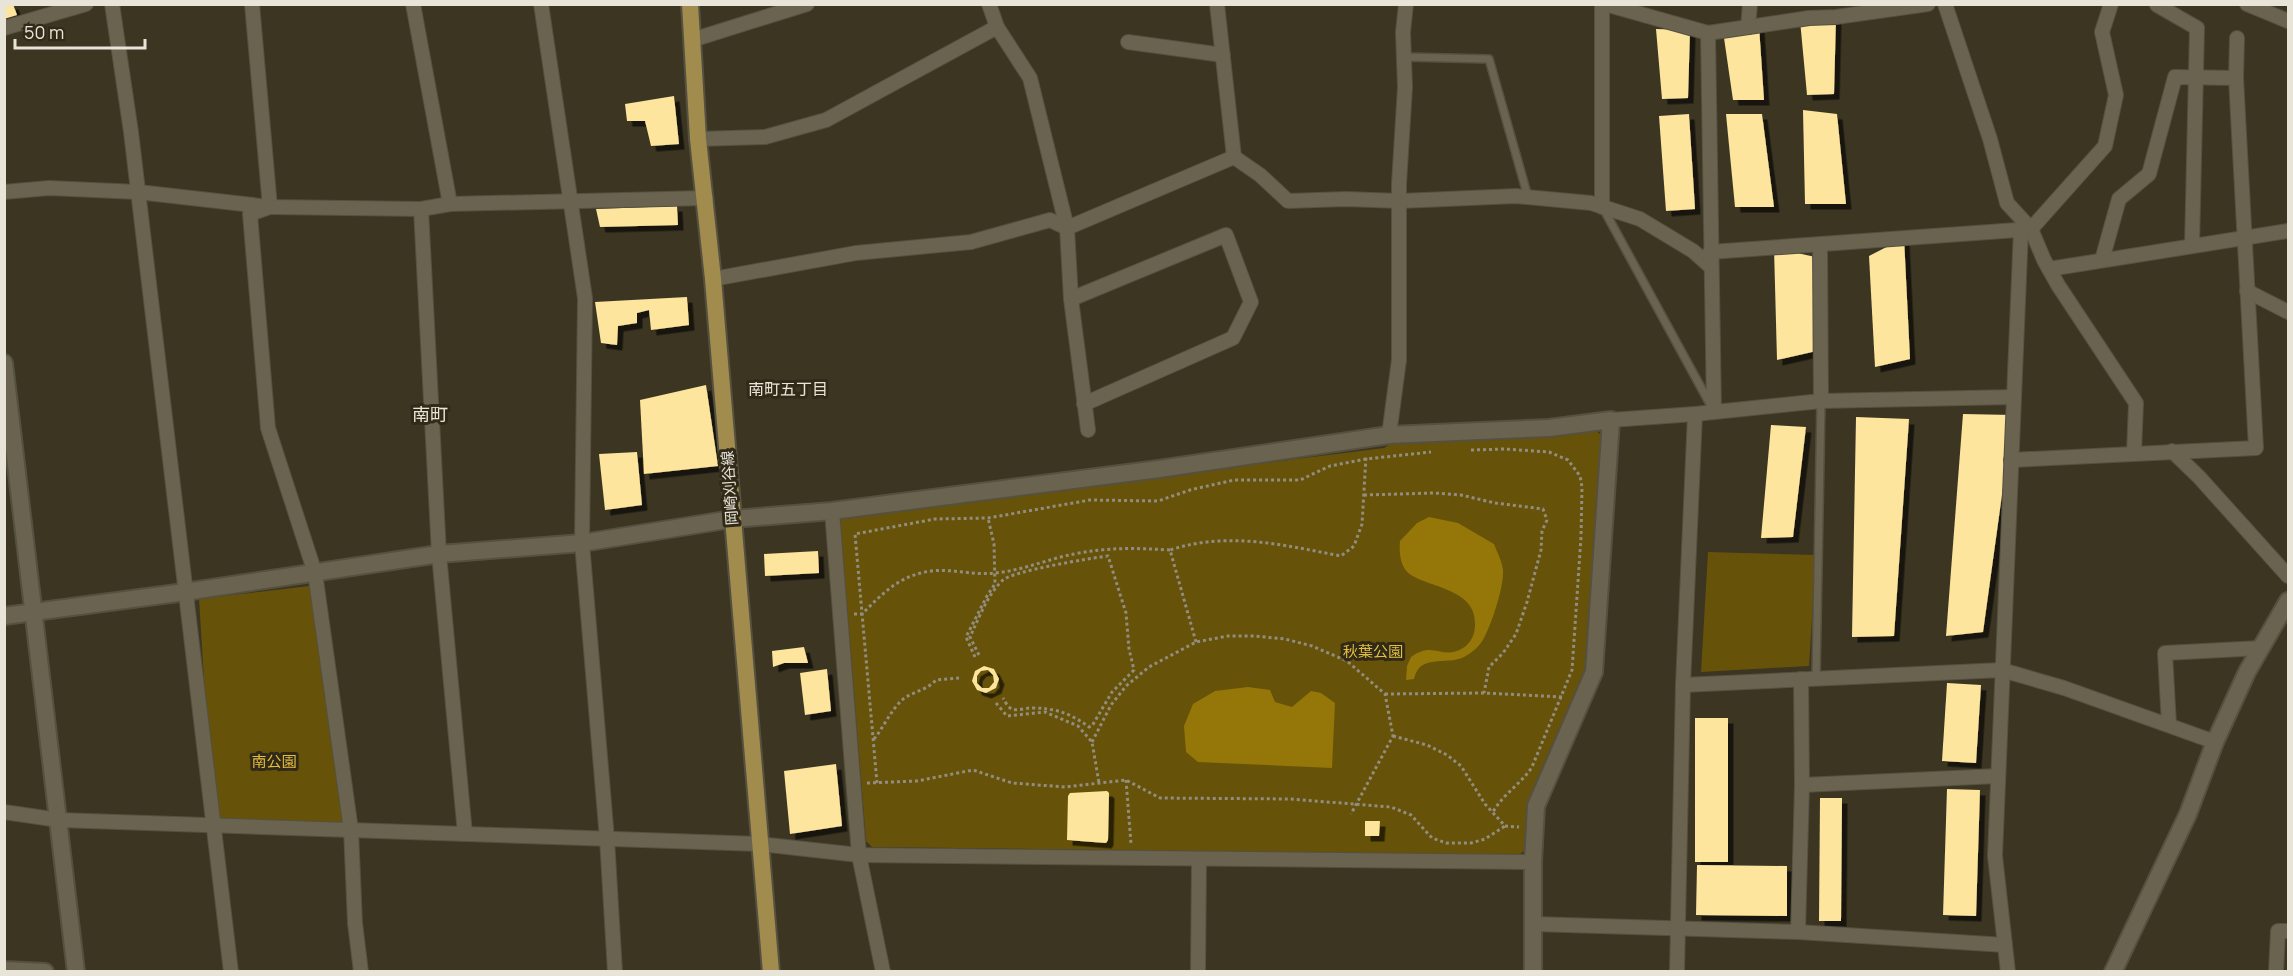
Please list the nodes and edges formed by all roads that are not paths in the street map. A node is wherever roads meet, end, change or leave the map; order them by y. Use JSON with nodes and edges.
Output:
{"nodes":[{"id":1,"x":86,"y":4,"type":"edge"},
{"id":2,"x":112,"y":4,"type":"edge"},
{"id":3,"x":252,"y":4,"type":"edge"},
{"id":4,"x":413,"y":4,"type":"edge"},
{"id":5,"x":541,"y":4,"type":"edge"},
{"id":6,"x":690,"y":4,"type":"edge"},
{"id":7,"x":807,"y":4,"type":"edge"},
{"id":8,"x":989,"y":4,"type":"edge"},
{"id":9,"x":1217,"y":4,"type":"edge"},
{"id":10,"x":1406,"y":4,"type":"edge"},
{"id":11,"x":1603,"y":4,"type":"edge"},
{"id":12,"x":1750,"y":4,"type":"edge"},
{"id":13,"x":1928,"y":4,"type":"edge"},
{"id":14,"x":1945,"y":4,"type":"edge"},
{"id":15,"x":2112,"y":4,"type":"edge"},
{"id":16,"x":2247,"y":4,"type":"edge"},
{"id":17,"x":2157,"y":5,"type":"edge"},
{"id":18,"x":1808,"y":11,"type":"edge"},
{"id":19,"x":2289,"y":21,"type":"edge"},
{"id":20,"x":997,"y":27,"type":"junction"},
{"id":21,"x":1748,"y":27,"type":"junction"},
{"id":22,"x":4,"y":28,"type":"edge"},
{"id":23,"x":1708,"y":33,"type":"junction"},
{"id":24,"x":2237,"y":38,"type":"dead end"},
{"id":25,"x":693,"y":40,"type":"junction"},
{"id":26,"x":1128,"y":42,"type":"dead end"},
{"id":27,"x":1222,"y":55,"type":"junction"},
{"id":28,"x":1404,"y":57,"type":"junction"},
{"id":29,"x":2194,"y":77,"type":"junction"},
{"id":30,"x":2236,"y":78,"type":"junction"},
{"id":31,"x":698,"y":138,"type":"junction"},
{"id":32,"x":1234,"y":157,"type":"junction"},
{"id":33,"x":4,"y":192,"type":"edge"},
{"id":34,"x":138,"y":192,"type":"junction"},
{"id":35,"x":1528,"y":197,"type":"junction"},
{"id":36,"x":706,"y":198,"type":"junction"},
{"id":37,"x":570,"y":201,"type":"junction"},
{"id":38,"x":1400,"y":201,"type":"junction"},
{"id":39,"x":450,"y":204,"type":"junction"},
{"id":40,"x":270,"y":207,"type":"junction"},
{"id":41,"x":1602,"y":207,"type":"junction"},
{"id":42,"x":421,"y":209,"type":"junction"},
{"id":43,"x":1067,"y":228,"type":"junction"},
{"id":44,"x":2026,"y":229,"type":"junction"},
{"id":45,"x":2289,"y":231,"type":"edge"},
{"id":46,"x":2244,"y":238,"type":"junction"},
{"id":47,"x":1820,"y":245,"type":"junction"},
{"id":48,"x":2192,"y":246,"type":"junction"},
{"id":49,"x":1710,"y":252,"type":"junction"},
{"id":50,"x":2102,"y":260,"type":"junction"},
{"id":51,"x":1711,"y":267,"type":"junction"},
{"id":52,"x":2049,"y":269,"type":"junction"},
{"id":53,"x":713,"y":279,"type":"junction"},
{"id":54,"x":2247,"y":291,"type":"junction"},
{"id":55,"x":1071,"y":299,"type":"junction"},
{"id":56,"x":2289,"y":312,"type":"edge"},
{"id":57,"x":4,"y":363,"type":"edge"},
{"id":58,"x":2014,"y":397,"type":"junction"},
{"id":59,"x":1821,"y":401,"type":"junction"},
{"id":60,"x":1084,"y":404,"type":"junction"},
{"id":61,"x":1714,"y":411,"type":"junction"},
{"id":62,"x":1695,"y":414,"type":"junction"},
{"id":63,"x":1611,"y":420,"type":"junction"},
{"id":64,"x":1088,"y":430,"type":"dead end"},
{"id":65,"x":1389,"y":435,"type":"junction"},
{"id":66,"x":2172,"y":452,"type":"junction"},
{"id":67,"x":2134,"y":453,"type":"junction"},
{"id":68,"x":2011,"y":460,"type":"junction"},
{"id":69,"x":832,"y":511,"type":"junction"},
{"id":70,"x":732,"y":519,"type":"junction"},
{"id":71,"x":582,"y":543,"type":"junction"},
{"id":72,"x":439,"y":554,"type":"junction"},
{"id":73,"x":315,"y":573,"type":"junction"},
{"id":74,"x":2289,"y":576,"type":"edge"},
{"id":75,"x":185,"y":592,"type":"junction"},
{"id":76,"x":2289,"y":601,"type":"edge"},
{"id":77,"x":34,"y":612,"type":"junction"},
{"id":78,"x":4,"y":616,"type":"edge"},
{"id":79,"x":2261,"y":648,"type":"junction"},
{"id":80,"x":2002,"y":669,"type":"junction"},
{"id":81,"x":1816,"y":678,"type":"junction"},
{"id":82,"x":1801,"y":679,"type":"junction"},
{"id":83,"x":1683,"y":685,"type":"junction"},
{"id":84,"x":2169,"y":725,"type":"junction"},
{"id":85,"x":2215,"y":742,"type":"junction"},
{"id":86,"x":1998,"y":776,"type":"junction"},
{"id":87,"x":1802,"y":785,"type":"junction"},
{"id":88,"x":4,"y":812,"type":"edge"},
{"id":89,"x":59,"y":820,"type":"junction"},
{"id":90,"x":213,"y":825,"type":"junction"},
{"id":91,"x":351,"y":830,"type":"junction"},
{"id":92,"x":465,"y":834,"type":"junction"},
{"id":93,"x":607,"y":839,"type":"junction"},
{"id":94,"x":760,"y":844,"type":"junction"},
{"id":95,"x":859,"y":855,"type":"junction"},
{"id":96,"x":1199,"y":859,"type":"junction"},
{"id":97,"x":1533,"y":862,"type":"junction"},
{"id":98,"x":1533,"y":924,"type":"junction"},
{"id":99,"x":1677,"y":928,"type":"junction"},
{"id":100,"x":2289,"y":931,"type":"edge"},
{"id":101,"x":1798,"y":932,"type":"junction"},
{"id":102,"x":2005,"y":945,"type":"junction"},
{"id":103,"x":4,"y":970,"type":"edge"},
{"id":104,"x":45,"y":972,"type":"edge"},
{"id":105,"x":76,"y":972,"type":"edge"},
{"id":106,"x":231,"y":972,"type":"edge"},
{"id":107,"x":361,"y":972,"type":"edge"},
{"id":108,"x":615,"y":972,"type":"edge"},
{"id":109,"x":771,"y":972,"type":"edge"},
{"id":110,"x":883,"y":972,"type":"edge"},
{"id":111,"x":1198,"y":972,"type":"edge"},
{"id":112,"x":1533,"y":972,"type":"edge"},
{"id":113,"x":1677,"y":972,"type":"edge"},
{"id":114,"x":2008,"y":972,"type":"edge"},
{"id":115,"x":2113,"y":972,"type":"edge"},
{"id":116,"x":2276,"y":972,"type":"edge"}],
"edges":[{"from":1,"to":22,"type":"street"},
{"from":2,"to":34,"type":"street"},
{"from":3,"to":40,"type":"street"},
{"from":4,"to":39,"type":"street"},
{"from":5,"to":37,"type":"street"},
{"from":6,"to":25,"type":"main road","name":"岡崎刈谷線"},
{"from":7,"to":25,"type":"street"},
{"from":8,"to":20,"type":"street"},
{"from":9,"to":27,"type":"street"},
{"from":10,"to":28,"type":"street"},
{"from":11,"to":23,"type":"street"},
{"from":11,"to":41,"type":"street"},
{"from":12,"to":21,"type":"street"},
{"from":13,"to":18,"type":"street"},
{"from":14,"to":44,"type":"street"},
{"from":15,"to":44,"type":"street"},
{"from":16,"to":19,"type":"street"},
{"from":17,"to":29,"type":"street"},
{"from":18,"to":21,"type":"street"},
{"from":20,"to":31,"type":"street"},
{"from":20,"to":43,"type":"street"},
{"from":21,"to":23,"type":"street"},
{"from":23,"to":49,"type":"street"},
{"from":24,"to":30,"type":"street"},
{"from":25,"to":31,"type":"main road","name":"岡崎刈谷線"},
{"from":26,"to":27,"type":"street"},
{"from":27,"to":32,"type":"street"},
{"from":28,"to":35,"type":"lane"},
{"from":28,"to":38,"type":"street"},
{"from":29,"to":30,"type":"street"},
{"from":29,"to":48,"type":"street"},
{"from":29,"to":50,"type":"street"},
{"from":30,"to":46,"type":"street"},
{"from":31,"to":36,"type":"main road","name":"岡崎刈谷線"},
{"from":32,"to":38,"type":"street"},
{"from":32,"to":43,"type":"street"},
{"from":33,"to":34,"type":"street"},
{"from":34,"to":40,"type":"street"},
{"from":34,"to":75,"type":"street"},
{"from":35,"to":38,"type":"street"},
{"from":35,"to":41,"type":"street"},
{"from":36,"to":37,"type":"street"},
{"from":36,"to":53,"type":"main road","name":"岡崎刈谷線"},
{"from":37,"to":39,"type":"street"},
{"from":37,"to":71,"type":"street"},
{"from":38,"to":65,"type":"street"},
{"from":39,"to":42,"type":"street"},
{"from":40,"to":42,"type":"street"},
{"from":40,"to":73,"type":"street"},
{"from":41,"to":51,"type":"street"},
{"from":41,"to":61,"type":"lane"},
{"from":42,"to":72,"type":"street"},
{"from":43,"to":53,"type":"street"},
{"from":43,"to":55,"type":"street"},
{"from":44,"to":47,"type":"street"},
{"from":44,"to":52,"type":"street"},
{"from":44,"to":58,"type":"street"},
{"from":45,"to":46,"type":"street"},
{"from":46,"to":48,"type":"street"},
{"from":46,"to":54,"type":"street"},
{"from":47,"to":49,"type":"street"},
{"from":47,"to":59,"type":"street"},
{"from":48,"to":50,"type":"street"},
{"from":49,"to":51,"type":"street"},
{"from":50,"to":52,"type":"street"},
{"from":51,"to":61,"type":"street"},
{"from":52,"to":67,"type":"street"},
{"from":53,"to":70,"type":"main road","name":"岡崎刈谷線"},
{"from":54,"to":56,"type":"street"},
{"from":54,"to":66,"type":"street"},
{"from":55,"to":60,"type":"street"},
{"from":55,"to":60,"type":"street"},
{"from":57,"to":77,"type":"street"},
{"from":58,"to":59,"type":"street"},
{"from":58,"to":68,"type":"street"},
{"from":59,"to":61,"type":"street"},
{"from":59,"to":81,"type":"lane"},
{"from":60,"to":64,"type":"street"},
{"from":61,"to":62,"type":"street"},
{"from":62,"to":63,"type":"street"},
{"from":62,"to":83,"type":"street"},
{"from":63,"to":65,"type":"street"},
{"from":63,"to":97,"type":"street"},
{"from":65,"to":69,"type":"street"},
{"from":66,"to":67,"type":"street"},
{"from":66,"to":74,"type":"street"},
{"from":67,"to":68,"type":"street"},
{"from":68,"to":80,"type":"street"},
{"from":69,"to":70,"type":"street"},
{"from":69,"to":95,"type":"street"},
{"from":70,"to":71,"type":"street"},
{"from":70,"to":94,"type":"main road","name":"岡崎刈谷線"},
{"from":71,"to":72,"type":"street"},
{"from":71,"to":93,"type":"street"},
{"from":72,"to":73,"type":"street"},
{"from":72,"to":92,"type":"street"},
{"from":73,"to":75,"type":"street"},
{"from":73,"to":91,"type":"street"},
{"from":75,"to":77,"type":"street"},
{"from":75,"to":90,"type":"street"},
{"from":76,"to":79,"type":"street"},
{"from":77,"to":78,"type":"street"},
{"from":77,"to":89,"type":"street"},
{"from":79,"to":84,"type":"street"},
{"from":79,"to":85,"type":"street"},
{"from":80,"to":81,"type":"street"},
{"from":80,"to":84,"type":"street"},
{"from":80,"to":86,"type":"street"},
{"from":81,"to":82,"type":"street"},
{"from":82,"to":83,"type":"street"},
{"from":82,"to":87,"type":"street"},
{"from":83,"to":99,"type":"street"},
{"from":84,"to":85,"type":"street"},
{"from":85,"to":115,"type":"street"},
{"from":86,"to":87,"type":"street"},
{"from":86,"to":102,"type":"street"},
{"from":87,"to":101,"type":"street"},
{"from":88,"to":89,"type":"street"},
{"from":89,"to":90,"type":"street"},
{"from":89,"to":105,"type":"street"},
{"from":90,"to":91,"type":"street"},
{"from":90,"to":106,"type":"street"},
{"from":91,"to":92,"type":"street"},
{"from":91,"to":107,"type":"street"},
{"from":92,"to":93,"type":"street"},
{"from":93,"to":94,"type":"street"},
{"from":93,"to":108,"type":"street"},
{"from":94,"to":95,"type":"street"},
{"from":94,"to":109,"type":"main road","name":"岡崎刈谷線"},
{"from":95,"to":96,"type":"street"},
{"from":95,"to":110,"type":"street"},
{"from":96,"to":97,"type":"street"},
{"from":96,"to":111,"type":"street"},
{"from":97,"to":98,"type":"street"},
{"from":98,"to":99,"type":"street"},
{"from":98,"to":112,"type":"street"},
{"from":99,"to":101,"type":"street"},
{"from":99,"to":113,"type":"street"},
{"from":100,"to":116,"type":"street"},
{"from":101,"to":102,"type":"street"},
{"from":102,"to":114,"type":"street"},
{"from":103,"to":104,"type":"street"}]}
